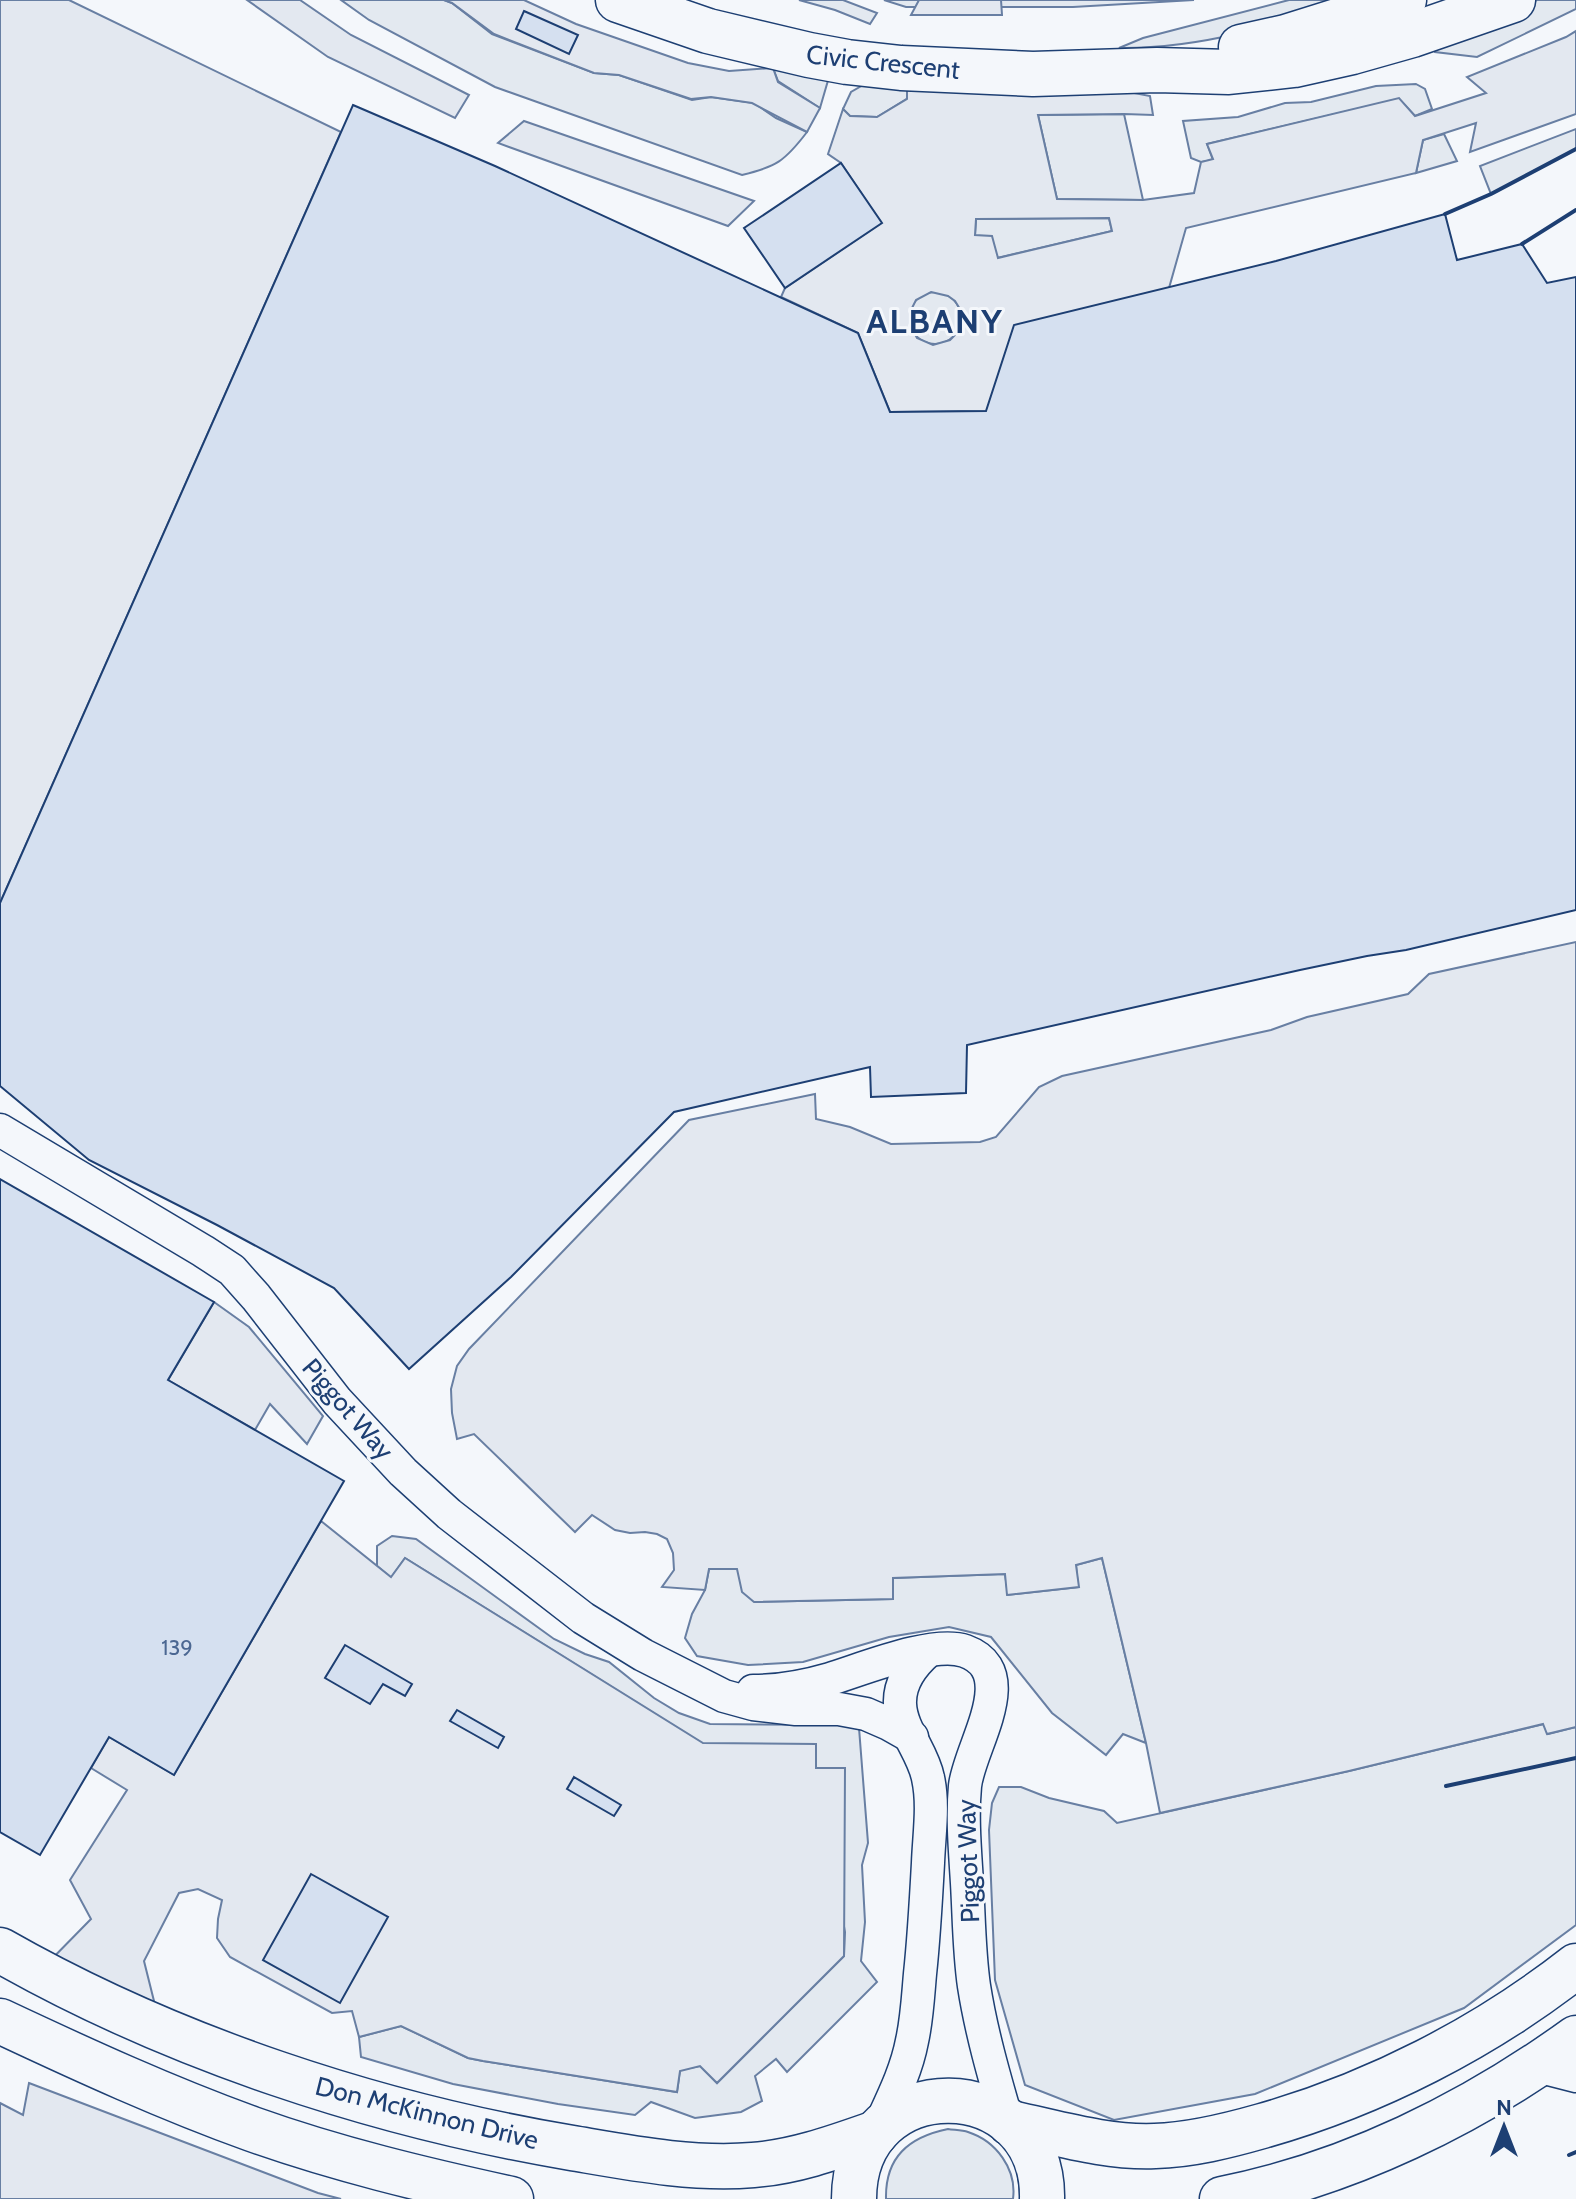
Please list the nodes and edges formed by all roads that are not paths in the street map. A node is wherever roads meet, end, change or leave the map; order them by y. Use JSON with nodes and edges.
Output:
{"nodes":[{"id":1,"x":618,"y":0,"type":"edge"},
{"id":2,"x":1404,"y":0,"type":"edge"},
{"id":3,"x":1513,"y":0,"type":"edge"},
{"id":4,"x":1157,"y":70,"type":"junction"},
{"id":5,"x":0,"y":1130,"type":"edge"},
{"id":6,"x":928,"y":1651,"type":"junction"},
{"id":7,"x":702,"y":1685,"type":"junction"},
{"id":8,"x":912,"y":1737,"type":"junction"},
{"id":9,"x":0,"y":1950,"type":"edge"},
{"id":10,"x":1576,"y":1966,"type":"edge"},
{"id":11,"x":0,"y":2021,"type":"edge"},
{"id":12,"x":1576,"y":2038,"type":"edge"},
{"id":13,"x":1557,"y":2071,"type":"edge"},
{"id":14,"x":1009,"y":2122,"type":"junction"},
{"id":15,"x":876,"y":2132,"type":"junction"},
{"id":16,"x":511,"y":2199,"type":"edge"},
{"id":17,"x":854,"y":2199,"type":"edge"},
{"id":18,"x":1042,"y":2199,"type":"edge"},
{"id":19,"x":1222,"y":2199,"type":"edge"}],
"edges":[{"from":1,"to":4,"type":"main road","name":"Civic Crescent"},
{"from":2,"to":4,"type":"main road","name":"Civic Crescent"},
{"from":3,"to":4,"type":"main road","name":"Civic Crescent"},
{"from":5,"to":7,"type":"street","name":"Piggot Way"},
{"from":6,"to":7,"type":"street","name":"Piggot Way"},
{"from":6,"to":8,"type":"street","name":"Piggot Way"},
{"from":6,"to":14,"type":"street","name":"Piggot Way"},
{"from":7,"to":8,"type":"street","name":"Piggot Way"},
{"from":8,"to":15,"type":"street","name":"Piggot Way"},
{"from":9,"to":15,"type":"main road","name":"Don McKinnon Drive"},
{"from":10,"to":14,"type":"main road"},
{"from":11,"to":16,"type":"main road"},
{"from":12,"to":13,"type":"main road"},
{"from":13,"to":19,"type":"main road"},
{"from":14,"to":15,"type":"main road"},
{"from":14,"to":18,"type":"main road"},
{"from":15,"to":17,"type":"main road"}]}
